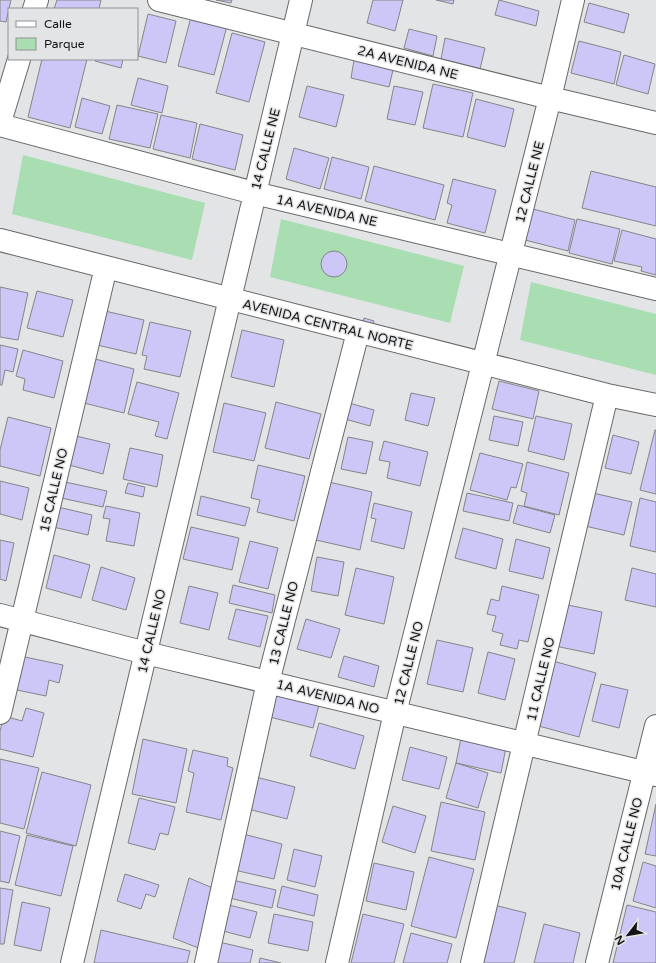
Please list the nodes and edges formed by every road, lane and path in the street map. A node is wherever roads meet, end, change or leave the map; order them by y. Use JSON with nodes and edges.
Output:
{"nodes":[{"id":1,"x":160,"y":0,"type":"edge"},
{"id":2,"x":301,"y":0,"type":"edge"},
{"id":3,"x":573,"y":0,"type":"edge"},
{"id":4,"x":293,"y":33,"type":"junction"},
{"id":5,"x":19,"y":60,"type":"edge"},
{"id":6,"x":550,"y":98,"type":"junction"},
{"id":7,"x":0,"y":122,"type":"edge"},
{"id":8,"x":656,"y":122,"type":"edge"},
{"id":9,"x":0,"y":125,"type":"edge"},
{"id":10,"x":254,"y":193,"type":"junction"},
{"id":11,"x":0,"y":240,"type":"edge"},
{"id":12,"x":512,"y":254,"type":"junction"},
{"id":13,"x":106,"y":267,"type":"junction"},
{"id":14,"x":656,"y":288,"type":"edge"},
{"id":15,"x":229,"y":299,"type":"junction"},
{"id":16,"x":358,"y":332,"type":"junction"},
{"id":17,"x":484,"y":364,"type":"junction"},
{"id":18,"x":607,"y":395,"type":"junction"},
{"id":19,"x":656,"y":405,"type":"edge"},
{"id":20,"x":0,"y":615,"type":"edge"},
{"id":21,"x":22,"y":621,"type":"junction"},
{"id":22,"x":146,"y":653,"type":"junction"},
{"id":23,"x":268,"y":682,"type":"junction"},
{"id":24,"x":0,"y":713,"type":"edge"},
{"id":25,"x":395,"y":713,"type":"junction"},
{"id":26,"x":656,"y":726,"type":"edge"},
{"id":27,"x":524,"y":744,"type":"junction"},
{"id":28,"x":650,"y":773,"type":"edge"},
{"id":29,"x":72,"y":963,"type":"edge"},
{"id":30,"x":206,"y":963,"type":"edge"},
{"id":31,"x":337,"y":963,"type":"edge"},
{"id":32,"x":472,"y":963,"type":"edge"},
{"id":33,"x":597,"y":963,"type":"edge"}],
"edges":[{"from":1,"to":4,"type":"street","name":"2A AVENIDA NE"},
{"from":2,"to":4,"type":"street","name":"14 CALLE NE"},
{"from":3,"to":6,"type":"street","name":"12 CALLE NE"},
{"from":4,"to":6,"type":"street","name":"2A AVENIDA NE"},
{"from":4,"to":10,"type":"street","name":"14 CALLE NE"},
{"from":5,"to":7,"type":"street"},
{"from":6,"to":8,"type":"street","name":"2A AVENIDA NE"},
{"from":6,"to":12,"type":"street","name":"12 CALLE NE"},
{"from":9,"to":10,"type":"street","name":"1A AVENIDA NE"},
{"from":10,"to":12,"type":"street","name":"1A AVENIDA NE"},
{"from":10,"to":15,"type":"street","name":"14 CALLE NE"},
{"from":11,"to":13,"type":"street","name":"AVENIDA CENTRAL NORTE"},
{"from":12,"to":14,"type":"street","name":"1A AVENIDA NE"},
{"from":12,"to":17,"type":"street","name":"12 CALLE NE"},
{"from":13,"to":15,"type":"street","name":"AVENIDA CENTRAL NORTE"},
{"from":13,"to":21,"type":"street","name":"15 CALLE NO"},
{"from":15,"to":16,"type":"street","name":"AVENIDA CENTRAL NORTE"},
{"from":15,"to":22,"type":"street","name":"14 CALLE NO"},
{"from":16,"to":17,"type":"street","name":"AVENIDA CENTRAL NORTE"},
{"from":16,"to":23,"type":"street","name":"13 CALLE NO"},
{"from":17,"to":18,"type":"street","name":"AVENIDA CENTRAL NORTE"},
{"from":17,"to":25,"type":"street","name":"12 CALLE NO"},
{"from":18,"to":19,"type":"street","name":"AVENIDA CENTRAL NORTE"},
{"from":18,"to":27,"type":"street","name":"11 CALLE NO"},
{"from":20,"to":21,"type":"street","name":"1A AVENIDA NO"},
{"from":21,"to":22,"type":"street","name":"1A AVENIDA NO"},
{"from":21,"to":24,"type":"street","name":"15 CALLE NO"},
{"from":22,"to":23,"type":"street","name":"1A AVENIDA NO"},
{"from":22,"to":29,"type":"street","name":"14 CALLE NO"},
{"from":23,"to":25,"type":"street","name":"1A AVENIDA NO"},
{"from":23,"to":30,"type":"street","name":"13 CALLE NO"},
{"from":25,"to":27,"type":"street","name":"1A AVENIDA NO"},
{"from":25,"to":31,"type":"street","name":"12 CALLE NO"},
{"from":26,"to":28,"type":"street","name":"10A CALLE NO"},
{"from":27,"to":28,"type":"street","name":"1A AVENIDA NO"},
{"from":27,"to":32,"type":"street","name":"11 CALLE NO"},
{"from":28,"to":33,"type":"street","name":"10A CALLE NO"}]}
